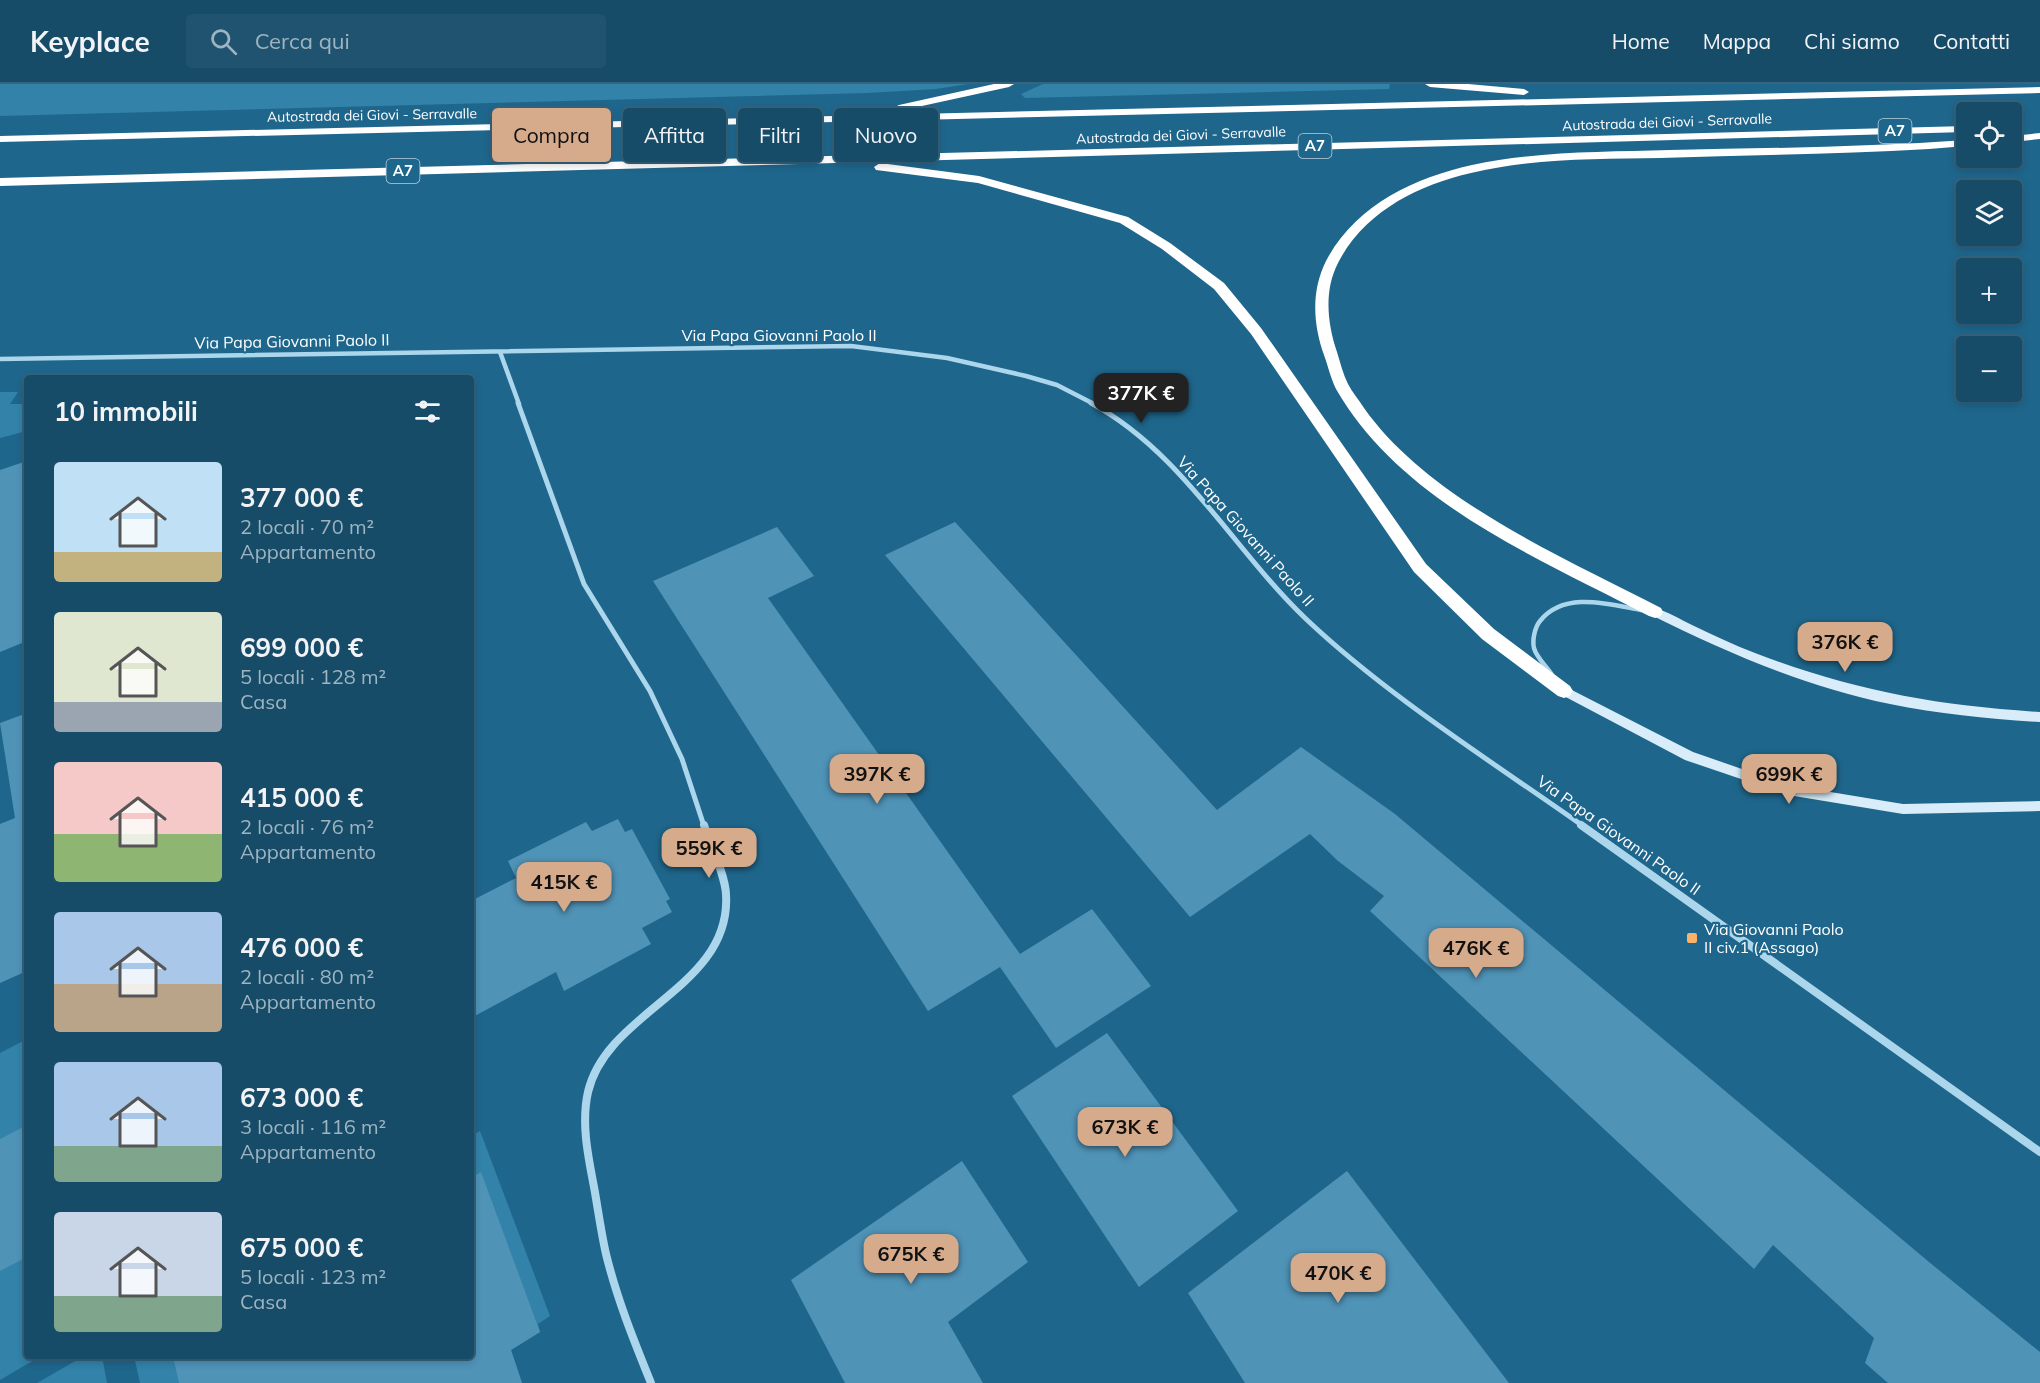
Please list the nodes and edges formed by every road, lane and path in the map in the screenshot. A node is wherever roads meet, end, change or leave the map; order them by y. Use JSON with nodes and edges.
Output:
{"nodes":[{"id":1,"x":1009,"y":84,"type":"edge"},
{"id":2,"x":1430,"y":84,"type":"edge"},
{"id":3,"x":2040,"y":90,"type":"edge"},
{"id":4,"x":1658,"y":100,"type":"junction"},
{"id":5,"x":899,"y":108,"type":"edge"},
{"id":6,"x":938,"y":116,"type":"edge"},
{"id":7,"x":834,"y":118,"type":"edge"},
{"id":8,"x":2040,"y":127,"type":"edge"},
{"id":9,"x":2022,"y":128,"type":"edge"},
{"id":10,"x":1956,"y":129,"type":"edge"},
{"id":11,"x":2040,"y":136,"type":"edge"},
{"id":12,"x":2022,"y":137,"type":"edge"},
{"id":13,"x":0,"y":139,"type":"edge"},
{"id":14,"x":1956,"y":143,"type":"edge"},
{"id":15,"x":822,"y":160,"type":"edge"},
{"id":16,"x":738,"y":162,"type":"edge"},
{"id":17,"x":822,"y":162,"type":"edge"},
{"id":18,"x":0,"y":182,"type":"edge"},
{"id":19,"x":500,"y":352,"type":"junction"},
{"id":20,"x":0,"y":359,"type":"edge"},
{"id":21,"x":1655,"y":612,"type":"junction"},
{"id":22,"x":1564,"y":691,"type":"junction"},
{"id":23,"x":2040,"y":717,"type":"edge"},
{"id":24,"x":2040,"y":806,"type":"edge"},
{"id":25,"x":2040,"y":1152,"type":"edge"},
{"id":26,"x":651,"y":1383,"type":"edge"}],
"edges":[{"from":1,"to":5,"type":"highway"},
{"from":2,"to":4,"type":"highway"},
{"from":3,"to":4,"type":"highway","name":"Autostrada dei Giovi - Serravalle","number":"A7"},
{"from":4,"to":6,"type":"highway","name":"Autostrada dei Giovi - Serravalle","number":"A7"},
{"from":7,"to":13,"type":"highway","name":"Autostrada dei Giovi - Serravalle","number":"A7"},
{"from":8,"to":9,"type":"highway"},
{"from":10,"to":15,"type":"highway","name":"Autostrada dei Giovi - Serravalle","number":"A7"},
{"from":11,"to":12,"type":"highway"},
{"from":14,"to":21,"type":"highway"},
{"from":16,"to":18,"type":"highway","name":"Autostrada dei Giovi - Serravalle","number":"A7"},
{"from":17,"to":22,"type":"highway"},
{"from":19,"to":20,"type":"street","name":"Via Papa Giovanni Paolo II"},
{"from":19,"to":25,"type":"street","name":"Via Papa Giovanni Paolo II"},
{"from":19,"to":26,"type":"street"},
{"from":21,"to":22,"type":"lane"},
{"from":21,"to":23,"type":"main road"},
{"from":22,"to":24,"type":"main road"}]}
